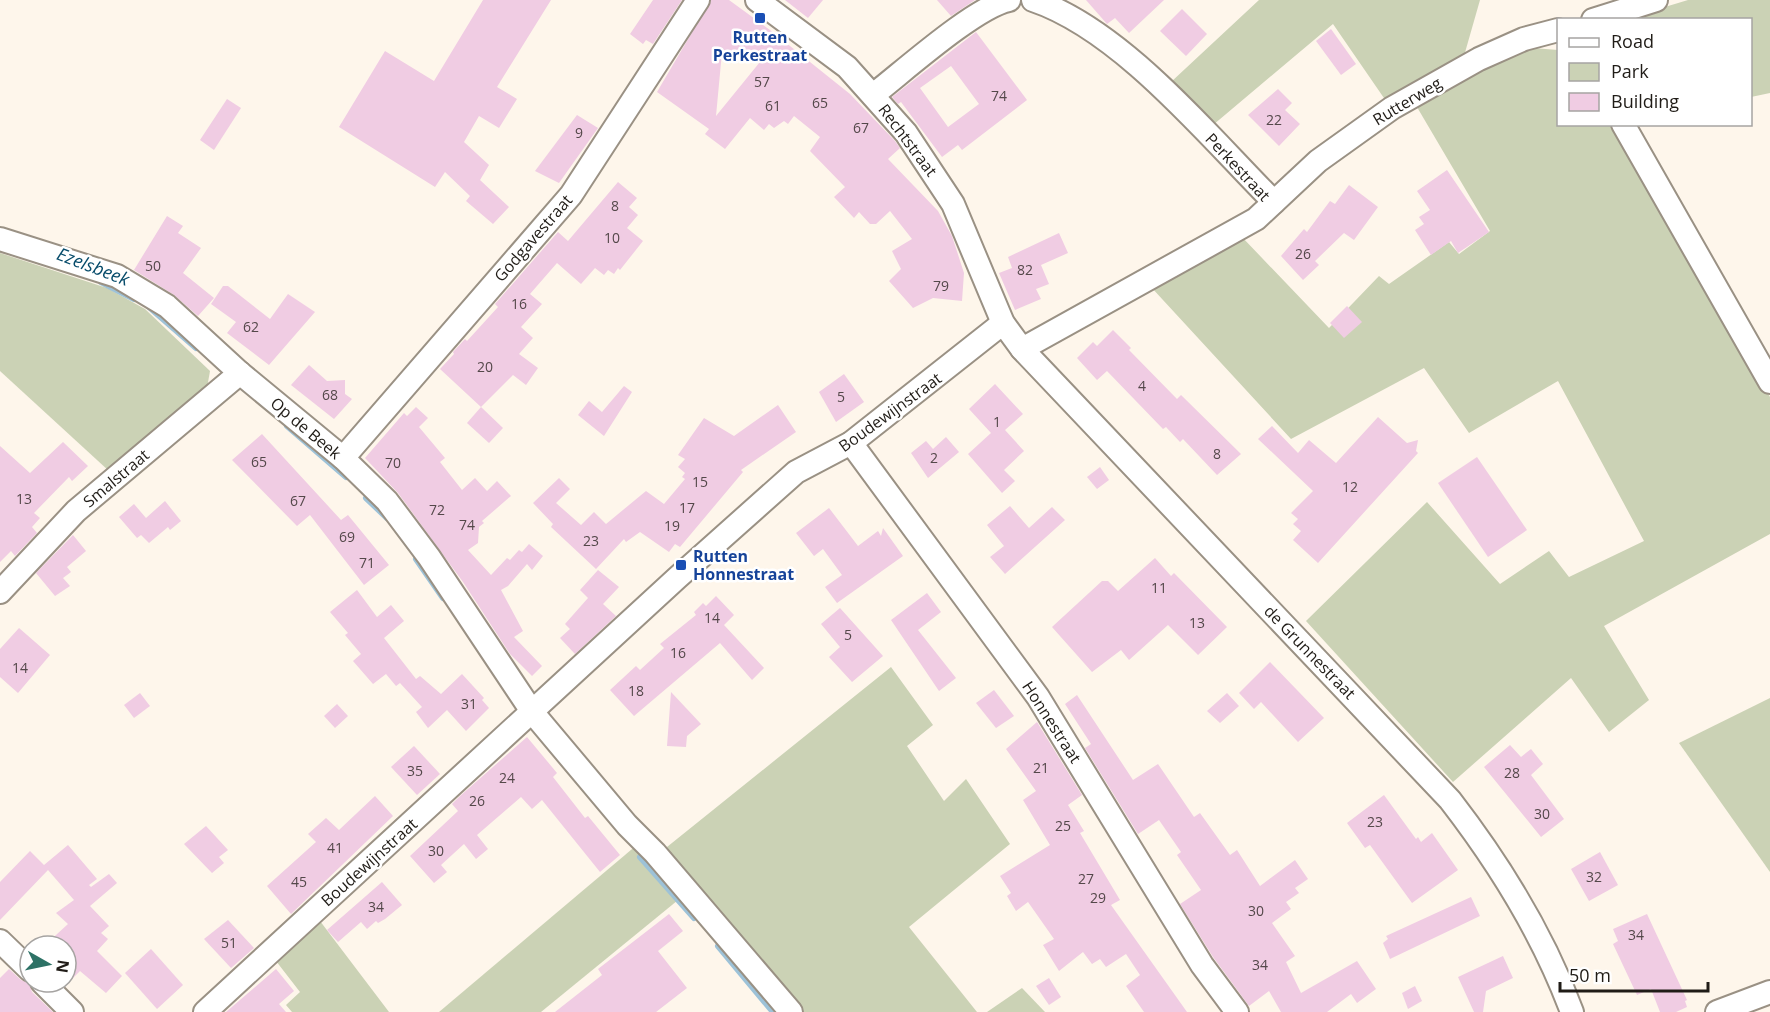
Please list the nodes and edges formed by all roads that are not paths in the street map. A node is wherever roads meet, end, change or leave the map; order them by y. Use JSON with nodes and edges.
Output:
{"nodes":[{"id":1,"x":698,"y":0,"type":"edge"},
{"id":2,"x":757,"y":0,"type":"edge"},
{"id":3,"x":1009,"y":0,"type":"edge"},
{"id":4,"x":1033,"y":0,"type":"edge"},
{"id":5,"x":1656,"y":0,"type":"edge"},
{"id":6,"x":1599,"y":18,"type":"edge"},
{"id":7,"x":1557,"y":30,"type":"edge"},
{"id":8,"x":873,"y":94,"type":"junction"},
{"id":9,"x":1624,"y":126,"type":"edge"},
{"id":10,"x":1274,"y":202,"type":"junction"},
{"id":11,"x":0,"y":239,"type":"edge"},
{"id":12,"x":1003,"y":323,"type":"junction"},
{"id":13,"x":1022,"y":349,"type":"junction"},
{"id":14,"x":240,"y":373,"type":"junction"},
{"id":15,"x":1770,"y":382,"type":"edge"},
{"id":16,"x":851,"y":443,"type":"junction"},
{"id":17,"x":343,"y":458,"type":"junction"},
{"id":18,"x":0,"y":592,"type":"edge"},
{"id":19,"x":533,"y":713,"type":"junction"},
{"id":20,"x":0,"y":941,"type":"edge"},
{"id":21,"x":18,"y":958,"type":"edge"},
{"id":22,"x":1770,"y":992,"type":"edge"},
{"id":23,"x":54,"y":994,"type":"edge"},
{"id":24,"x":72,"y":1012,"type":"edge"},
{"id":25,"x":205,"y":1012,"type":"edge"},
{"id":26,"x":791,"y":1012,"type":"edge"},
{"id":27,"x":1237,"y":1012,"type":"edge"},
{"id":28,"x":1572,"y":1012,"type":"edge"},
{"id":29,"x":1717,"y":1012,"type":"edge"}],
"edges":[{"from":1,"to":17,"type":"street","name":"Godgavestraat"},
{"from":2,"to":8,"type":"street","name":"Rechtstraat"},
{"from":3,"to":8,"type":"street"},
{"from":4,"to":10,"type":"street","name":"Perkestraat"},
{"from":5,"to":6,"type":"street"},
{"from":7,"to":10,"type":"street","name":"Rutterweg"},
{"from":8,"to":12,"type":"street","name":"Rechtstraat"},
{"from":9,"to":15,"type":"street"},
{"from":10,"to":13,"type":"street","name":"Perkestraat"},
{"from":11,"to":14,"type":"street","name":"Op de Beek"},
{"from":12,"to":13,"type":"street","name":"de Grunnestraat"},
{"from":12,"to":16,"type":"street","name":"Boudewijnstraat"},
{"from":13,"to":28,"type":"street","name":"de Grunnestraat"},
{"from":14,"to":17,"type":"street","name":"Op de Beek"},
{"from":14,"to":18,"type":"street","name":"Smalstraat"},
{"from":16,"to":19,"type":"street","name":"Boudewijnstraat"},
{"from":16,"to":27,"type":"street","name":"Honnestraat"},
{"from":17,"to":19,"type":"street","name":"Op de Beek"},
{"from":19,"to":25,"type":"street","name":"Boudewijnstraat"},
{"from":19,"to":26,"type":"street"},
{"from":20,"to":21,"type":"street"},
{"from":22,"to":29,"type":"street"},
{"from":23,"to":24,"type":"street"}]}
